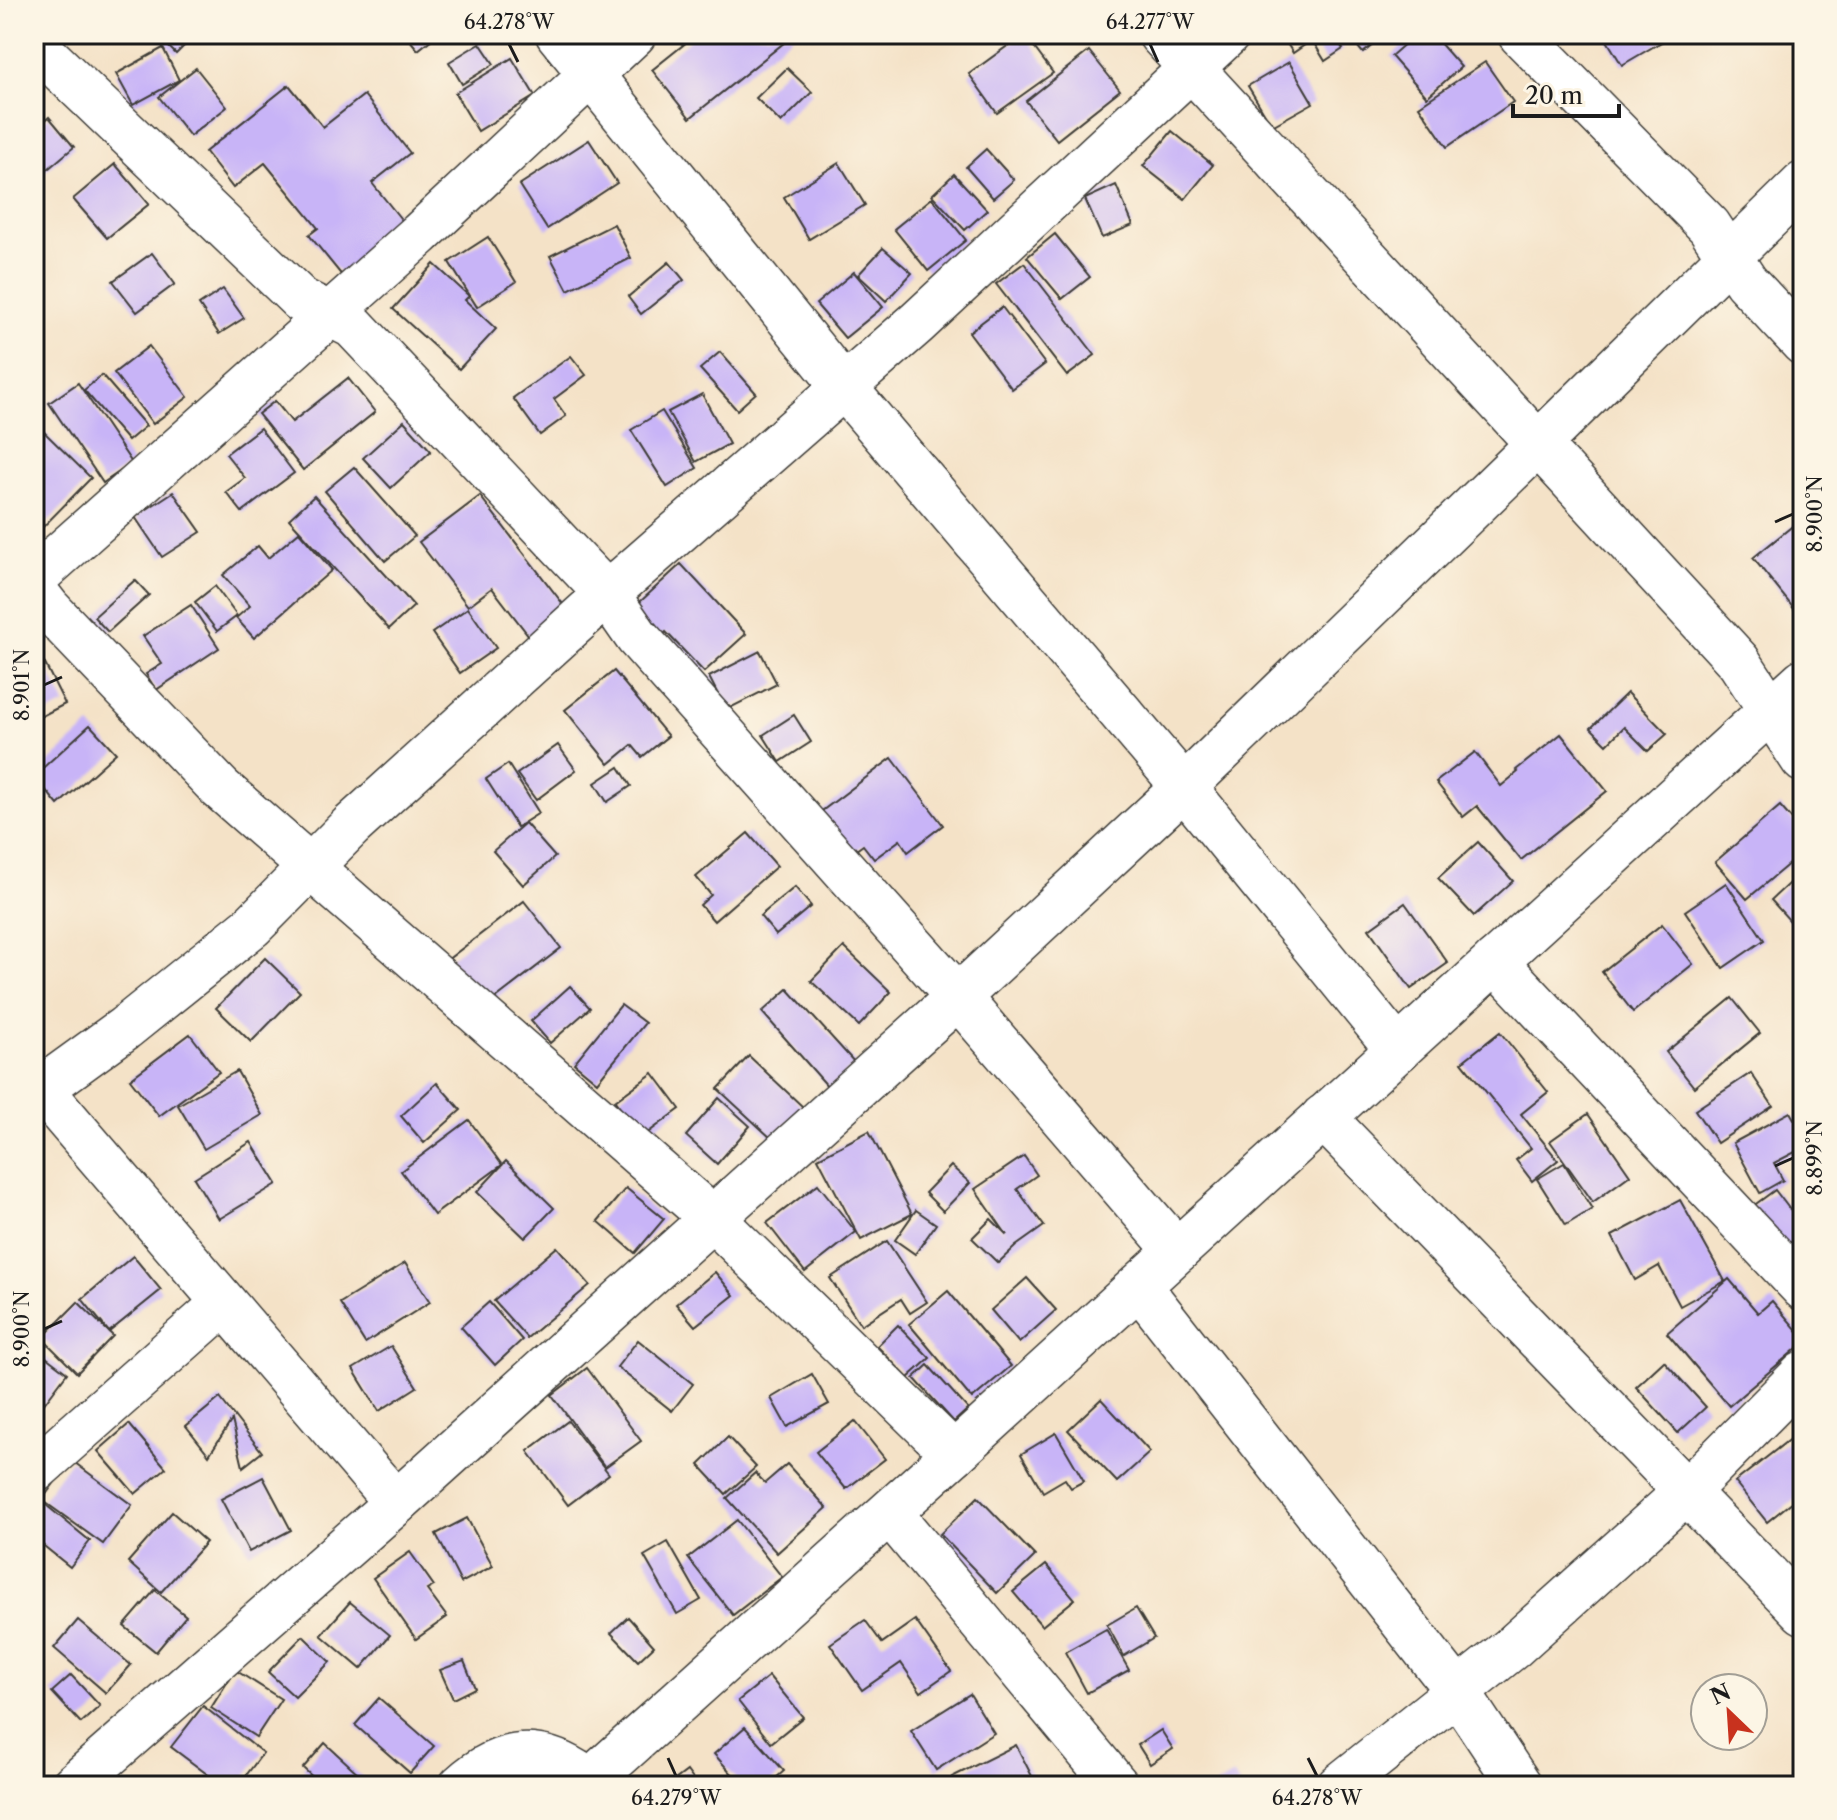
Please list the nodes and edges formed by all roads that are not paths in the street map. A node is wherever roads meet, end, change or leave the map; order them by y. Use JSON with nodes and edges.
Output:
{"nodes":[{"id":1,"x":558,"y":34,"type":"edge"},
{"id":2,"x":634,"y":34,"type":"edge"},
{"id":3,"x":1160,"y":34,"type":"edge"},
{"id":4,"x":1228,"y":34,"type":"edge"},
{"id":5,"x":1520,"y":34,"type":"edge"},
{"id":6,"x":34,"y":44,"type":"edge"},
{"id":7,"x":1191,"y":69,"type":"junction"},
{"id":8,"x":591,"y":74,"type":"junction"},
{"id":9,"x":1803,"y":184,"type":"edge"},
{"id":10,"x":1729,"y":256,"type":"junction"},
{"id":11,"x":330,"y":314,"type":"junction"},
{"id":12,"x":1803,"y":343,"type":"edge"},
{"id":13,"x":844,"y":387,"type":"junction"},
{"id":14,"x":1539,"y":443,"type":"junction"},
{"id":15,"x":34,"y":578,"type":"edge"},
{"id":16,"x":34,"y":590,"type":"edge"},
{"id":17,"x":607,"y":594,"type":"junction"},
{"id":18,"x":1803,"y":681,"type":"edge"},
{"id":19,"x":1771,"y":709,"type":"junction"},
{"id":20,"x":1803,"y":760,"type":"edge"},
{"id":21,"x":1184,"y":787,"type":"junction"},
{"id":22,"x":310,"y":867,"type":"junction"},
{"id":23,"x":1495,"y":961,"type":"junction"},
{"id":24,"x":958,"y":997,"type":"junction"},
{"id":25,"x":1398,"y":1050,"type":"junction"},
{"id":26,"x":36,"y":1088,"type":"edge"},
{"id":27,"x":1323,"y":1117,"type":"junction"},
{"id":28,"x":712,"y":1218,"type":"junction"},
{"id":29,"x":1177,"y":1251,"type":"junction"},
{"id":30,"x":1139,"y":1286,"type":"junction"},
{"id":31,"x":1803,"y":1288,"type":"edge"},
{"id":32,"x":224,"y":1303,"type":"junction"},
{"id":33,"x":1803,"y":1374,"type":"edge"},
{"id":34,"x":954,"y":1454,"type":"junction"},
{"id":35,"x":34,"y":1471,"type":"edge"},
{"id":36,"x":1687,"y":1491,"type":"junction"},
{"id":37,"x":396,"y":1503,"type":"junction"},
{"id":38,"x":890,"y":1513,"type":"junction"},
{"id":39,"x":1803,"y":1612,"type":"edge"},
{"id":40,"x":1457,"y":1691,"type":"junction"},
{"id":41,"x":592,"y":1783,"type":"edge"},
{"id":42,"x":73,"y":1786,"type":"edge"},
{"id":43,"x":461,"y":1786,"type":"edge"},
{"id":44,"x":1117,"y":1786,"type":"edge"},
{"id":45,"x":1339,"y":1786,"type":"edge"},
{"id":46,"x":1520,"y":1786,"type":"edge"}],
"edges":[{"from":1,"to":8,"type":"street"},
{"from":2,"to":8,"type":"street"},
{"from":3,"to":7,"type":"street"},
{"from":4,"to":7,"type":"street"},
{"from":5,"to":10,"type":"street"},
{"from":6,"to":11,"type":"street"},
{"from":7,"to":13,"type":"street"},
{"from":7,"to":14,"type":"street"},
{"from":8,"to":11,"type":"street"},
{"from":8,"to":13,"type":"street"},
{"from":9,"to":10,"type":"street"},
{"from":10,"to":12,"type":"street"},
{"from":10,"to":14,"type":"street"},
{"from":11,"to":15,"type":"street"},
{"from":11,"to":17,"type":"street"},
{"from":13,"to":17,"type":"street"},
{"from":13,"to":21,"type":"street"},
{"from":14,"to":19,"type":"street"},
{"from":14,"to":21,"type":"street"},
{"from":16,"to":22,"type":"street"},
{"from":17,"to":22,"type":"street"},
{"from":17,"to":24,"type":"street"},
{"from":18,"to":19,"type":"street"},
{"from":19,"to":20,"type":"street"},
{"from":19,"to":23,"type":"street"},
{"from":21,"to":24,"type":"street"},
{"from":21,"to":25,"type":"street"},
{"from":22,"to":26,"type":"street"},
{"from":22,"to":28,"type":"street"},
{"from":23,"to":25,"type":"street"},
{"from":23,"to":31,"type":"street"},
{"from":24,"to":28,"type":"street"},
{"from":24,"to":29,"type":"street"},
{"from":25,"to":27,"type":"street"},
{"from":26,"to":32,"type":"street"},
{"from":27,"to":29,"type":"street"},
{"from":27,"to":36,"type":"street"},
{"from":28,"to":34,"type":"street"},
{"from":28,"to":37,"type":"street"},
{"from":29,"to":30,"type":"street"},
{"from":30,"to":34,"type":"street"},
{"from":30,"to":40,"type":"street"},
{"from":32,"to":35,"type":"street"},
{"from":32,"to":37,"type":"street"},
{"from":33,"to":36,"type":"street"},
{"from":34,"to":38,"type":"street"},
{"from":36,"to":39,"type":"street"},
{"from":36,"to":40,"type":"street"},
{"from":37,"to":42,"type":"street"},
{"from":38,"to":41,"type":"street"},
{"from":38,"to":44,"type":"street"},
{"from":40,"to":45,"type":"street"},
{"from":40,"to":46,"type":"street"},
{"from":41,"to":43,"type":"street"}]}
